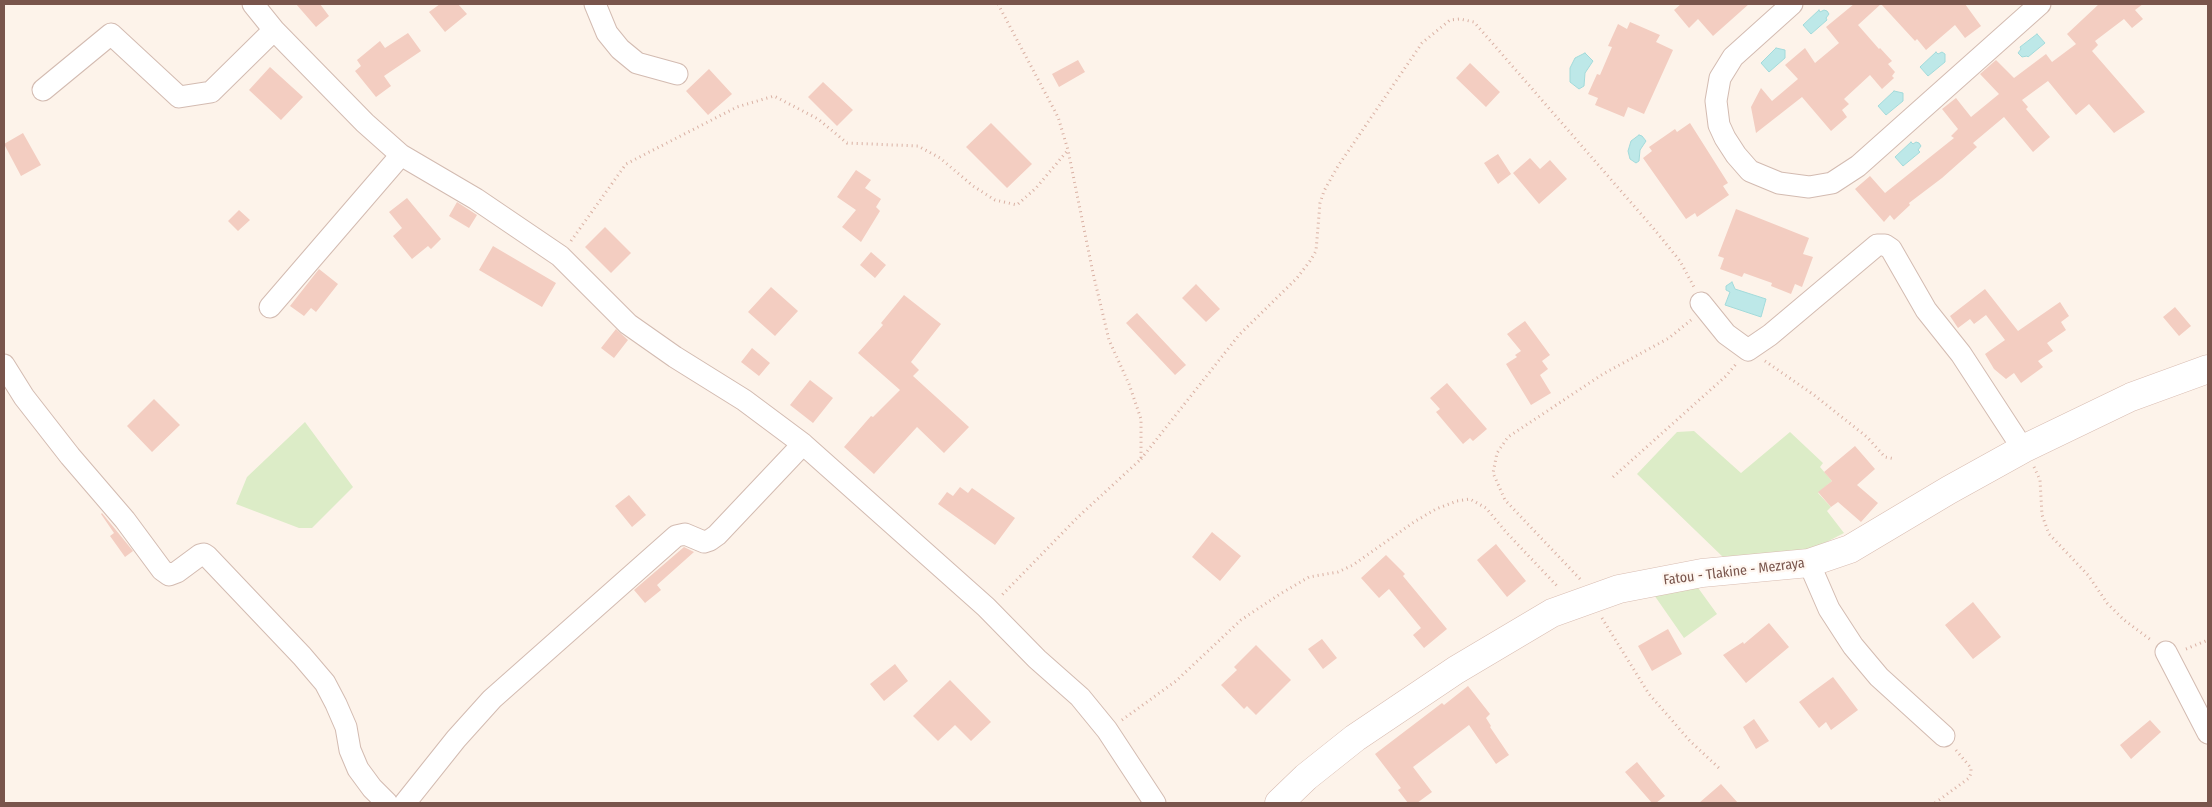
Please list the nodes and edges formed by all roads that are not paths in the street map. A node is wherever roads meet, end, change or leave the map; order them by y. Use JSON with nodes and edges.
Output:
{"nodes":[{"id":1,"x":253,"y":4,"type":"edge"},
{"id":2,"x":595,"y":4,"type":"edge"},
{"id":3,"x":1792,"y":4,"type":"edge"},
{"id":4,"x":2040,"y":4,"type":"edge"},
{"id":5,"x":274,"y":30,"type":"junction"},
{"id":6,"x":677,"y":74,"type":"dead end"},
{"id":7,"x":43,"y":90,"type":"dead end"},
{"id":8,"x":401,"y":155,"type":"junction"},
{"id":9,"x":1701,"y":303,"type":"road end"},
{"id":10,"x":270,"y":307,"type":"dead end"},
{"id":11,"x":4,"y":365,"type":"edge"},
{"id":12,"x":2208,"y":369,"type":"edge"},
{"id":13,"x":803,"y":444,"type":"junction"},
{"id":14,"x":2023,"y":449,"type":"junction"},
{"id":15,"x":1809,"y":563,"type":"junction"},
{"id":16,"x":2166,"y":652,"type":"road end"},
{"id":17,"x":2208,"y":733,"type":"edge"},
{"id":18,"x":1944,"y":736,"type":"road end"},
{"id":19,"x":387,"y":803,"type":"edge"},
{"id":20,"x":405,"y":803,"type":"edge"},
{"id":21,"x":1155,"y":803,"type":"edge"},
{"id":22,"x":1278,"y":803,"type":"edge"}],
"edges":[{"from":1,"to":5,"type":"street"},
{"from":2,"to":6,"type":"street"},
{"from":3,"to":4,"type":"street"},
{"from":5,"to":7,"type":"street"},
{"from":5,"to":8,"type":"street"},
{"from":8,"to":10,"type":"street"},
{"from":8,"to":13,"type":"street"},
{"from":9,"to":14,"type":"street"},
{"from":11,"to":19,"type":"street"},
{"from":12,"to":14,"type":"street","name":"Fatou - Tlakine - Mezraya"},
{"from":13,"to":20,"type":"street"},
{"from":13,"to":21,"type":"street"},
{"from":14,"to":15,"type":"street","name":"Fatou - Tlakine - Mezraya"},
{"from":15,"to":18,"type":"street"},
{"from":15,"to":22,"type":"street","name":"Fatou - Tlakine - Mezraya"},
{"from":16,"to":17,"type":"street"}]}
